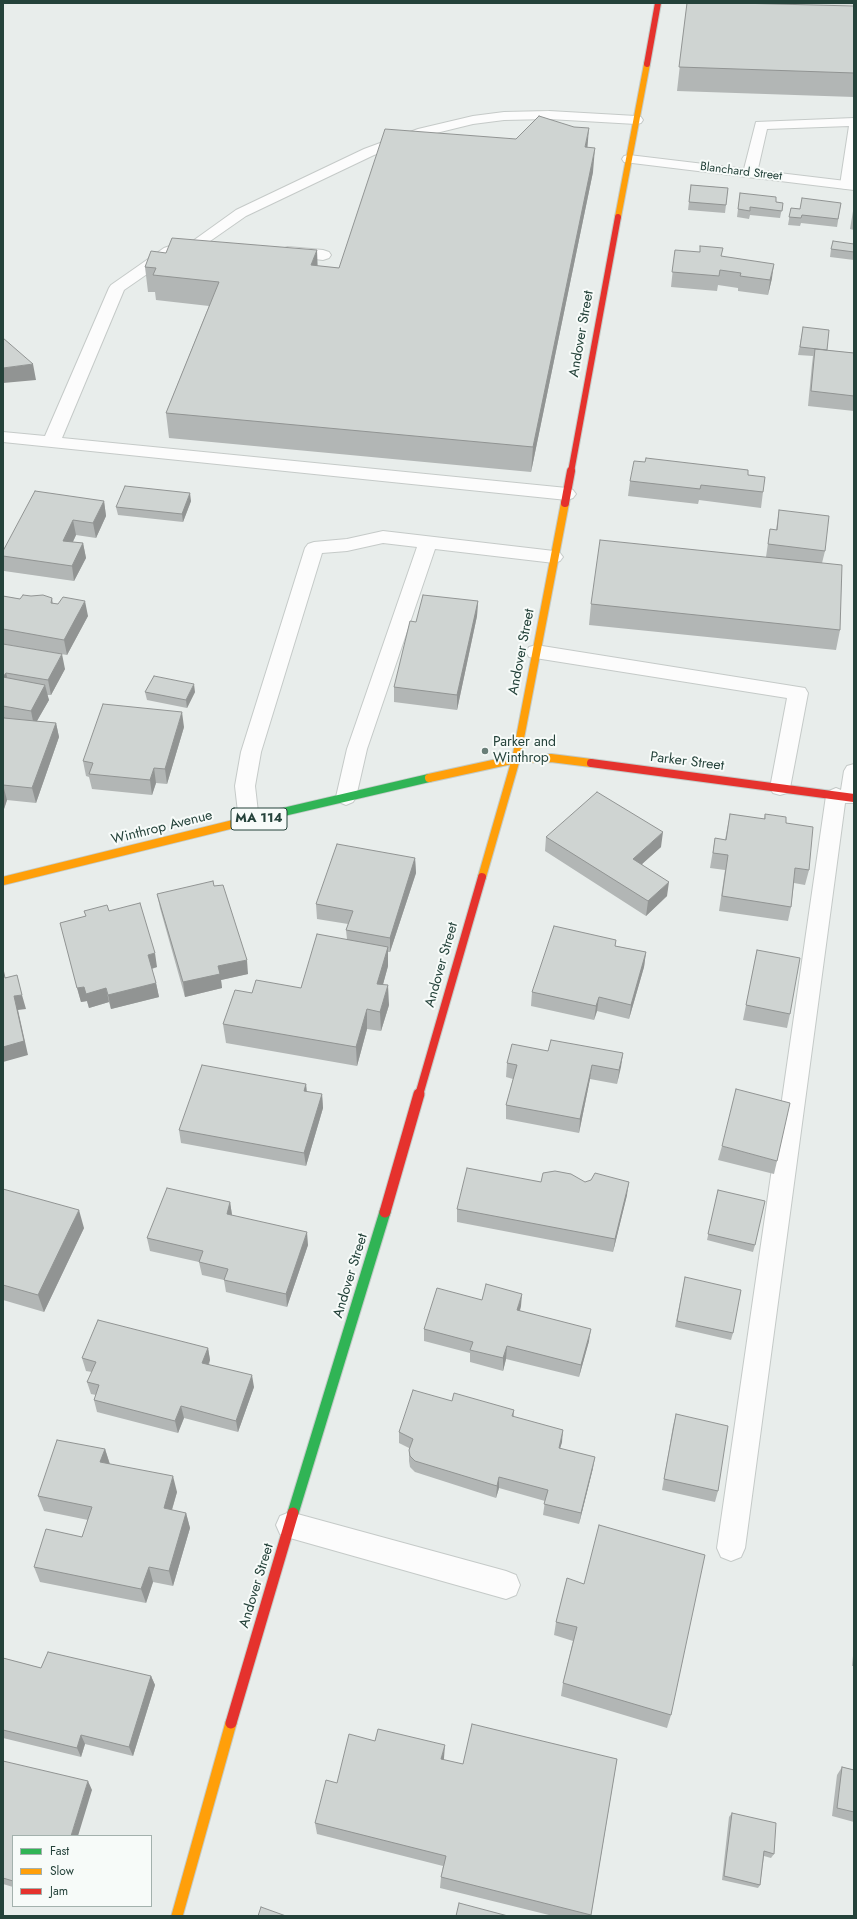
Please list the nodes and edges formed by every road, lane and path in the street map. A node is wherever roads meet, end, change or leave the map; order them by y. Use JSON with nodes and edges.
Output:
{"nodes":[{"id":1,"x":658,"y":3,"type":"edge"},
{"id":2,"x":636,"y":120,"type":"junction"},
{"id":3,"x":854,"y":122,"type":"edge"},
{"id":4,"x":854,"y":129,"type":"edge"},
{"id":5,"x":629,"y":159,"type":"junction"},
{"id":6,"x":750,"y":173,"type":"junction"},
{"id":7,"x":850,"y":186,"type":"edge"},
{"id":8,"x":198,"y":243,"type":"junction"},
{"id":9,"x":222,"y":245,"type":"edge"},
{"id":10,"x":276,"y":251,"type":"edge"},
{"id":11,"x":323,"y":255,"type":"dead end"},
{"id":12,"x":3,"y":437,"type":"edge"},
{"id":13,"x":51,"y":442,"type":"junction"},
{"id":14,"x":567,"y":494,"type":"junction"},
{"id":15,"x":428,"y":542,"type":"junction"},
{"id":16,"x":554,"y":557,"type":"junction"},
{"id":17,"x":536,"y":652,"type":"junction"},
{"id":18,"x":516,"y":759,"type":"junction"},
{"id":19,"x":854,"y":771,"type":"edge"},
{"id":20,"x":780,"y":788,"type":"junction"},
{"id":21,"x":346,"y":797,"type":"junction"},
{"id":22,"x":847,"y":797,"type":"edge"},
{"id":23,"x":249,"y":821,"type":"junction"},
{"id":24,"x":3,"y":881,"type":"edge"},
{"id":25,"x":290,"y":1525,"type":"junction"},
{"id":26,"x":731,"y":1548,"type":"dead end"},
{"id":27,"x":506,"y":1585,"type":"dead end"},
{"id":28,"x":177,"y":1916,"type":"edge"}],
"edges":[{"from":1,"to":2,"type":"main road","name":"Andover Street"},
{"from":2,"to":5,"type":"main road","name":"Andover Street"},
{"from":2,"to":8,"type":"street"},
{"from":3,"to":6,"type":"street"},
{"from":4,"to":7,"type":"street"},
{"from":5,"to":6,"type":"street","name":"Blanchard Street"},
{"from":5,"to":14,"type":"main road","name":"Andover Street"},
{"from":6,"to":7,"type":"street","name":"Blanchard Street"},
{"from":8,"to":9,"type":"street"},
{"from":8,"to":13,"type":"street"},
{"from":10,"to":11,"type":"street"},
{"from":12,"to":13,"type":"street"},
{"from":13,"to":14,"type":"street"},
{"from":14,"to":16,"type":"main road","name":"Andover Street"},
{"from":15,"to":16,"type":"street"},
{"from":15,"to":21,"type":"street"},
{"from":15,"to":23,"type":"street"},
{"from":16,"to":17,"type":"main road","name":"Andover Street"},
{"from":17,"to":18,"type":"main road","name":"Andover Street"},
{"from":17,"to":20,"type":"street"},
{"from":18,"to":20,"type":"main road","name":"Parker Street","number":"MA 114"},
{"from":18,"to":21,"type":"main road","name":"Winthrop Avenue","number":"MA 114"},
{"from":18,"to":25,"type":"main road","name":"Andover Street"},
{"from":19,"to":22,"type":"street"},
{"from":20,"to":22,"type":"main road","name":"Parker Street","number":"MA 114"},
{"from":21,"to":23,"type":"main road","name":"Winthrop Avenue","number":"MA 114"},
{"from":22,"to":26,"type":"street"},
{"from":23,"to":24,"type":"main road","name":"Winthrop Avenue","number":"MA 114"},
{"from":25,"to":27,"type":"street"},
{"from":25,"to":28,"type":"main road","name":"Andover Street"}]}
